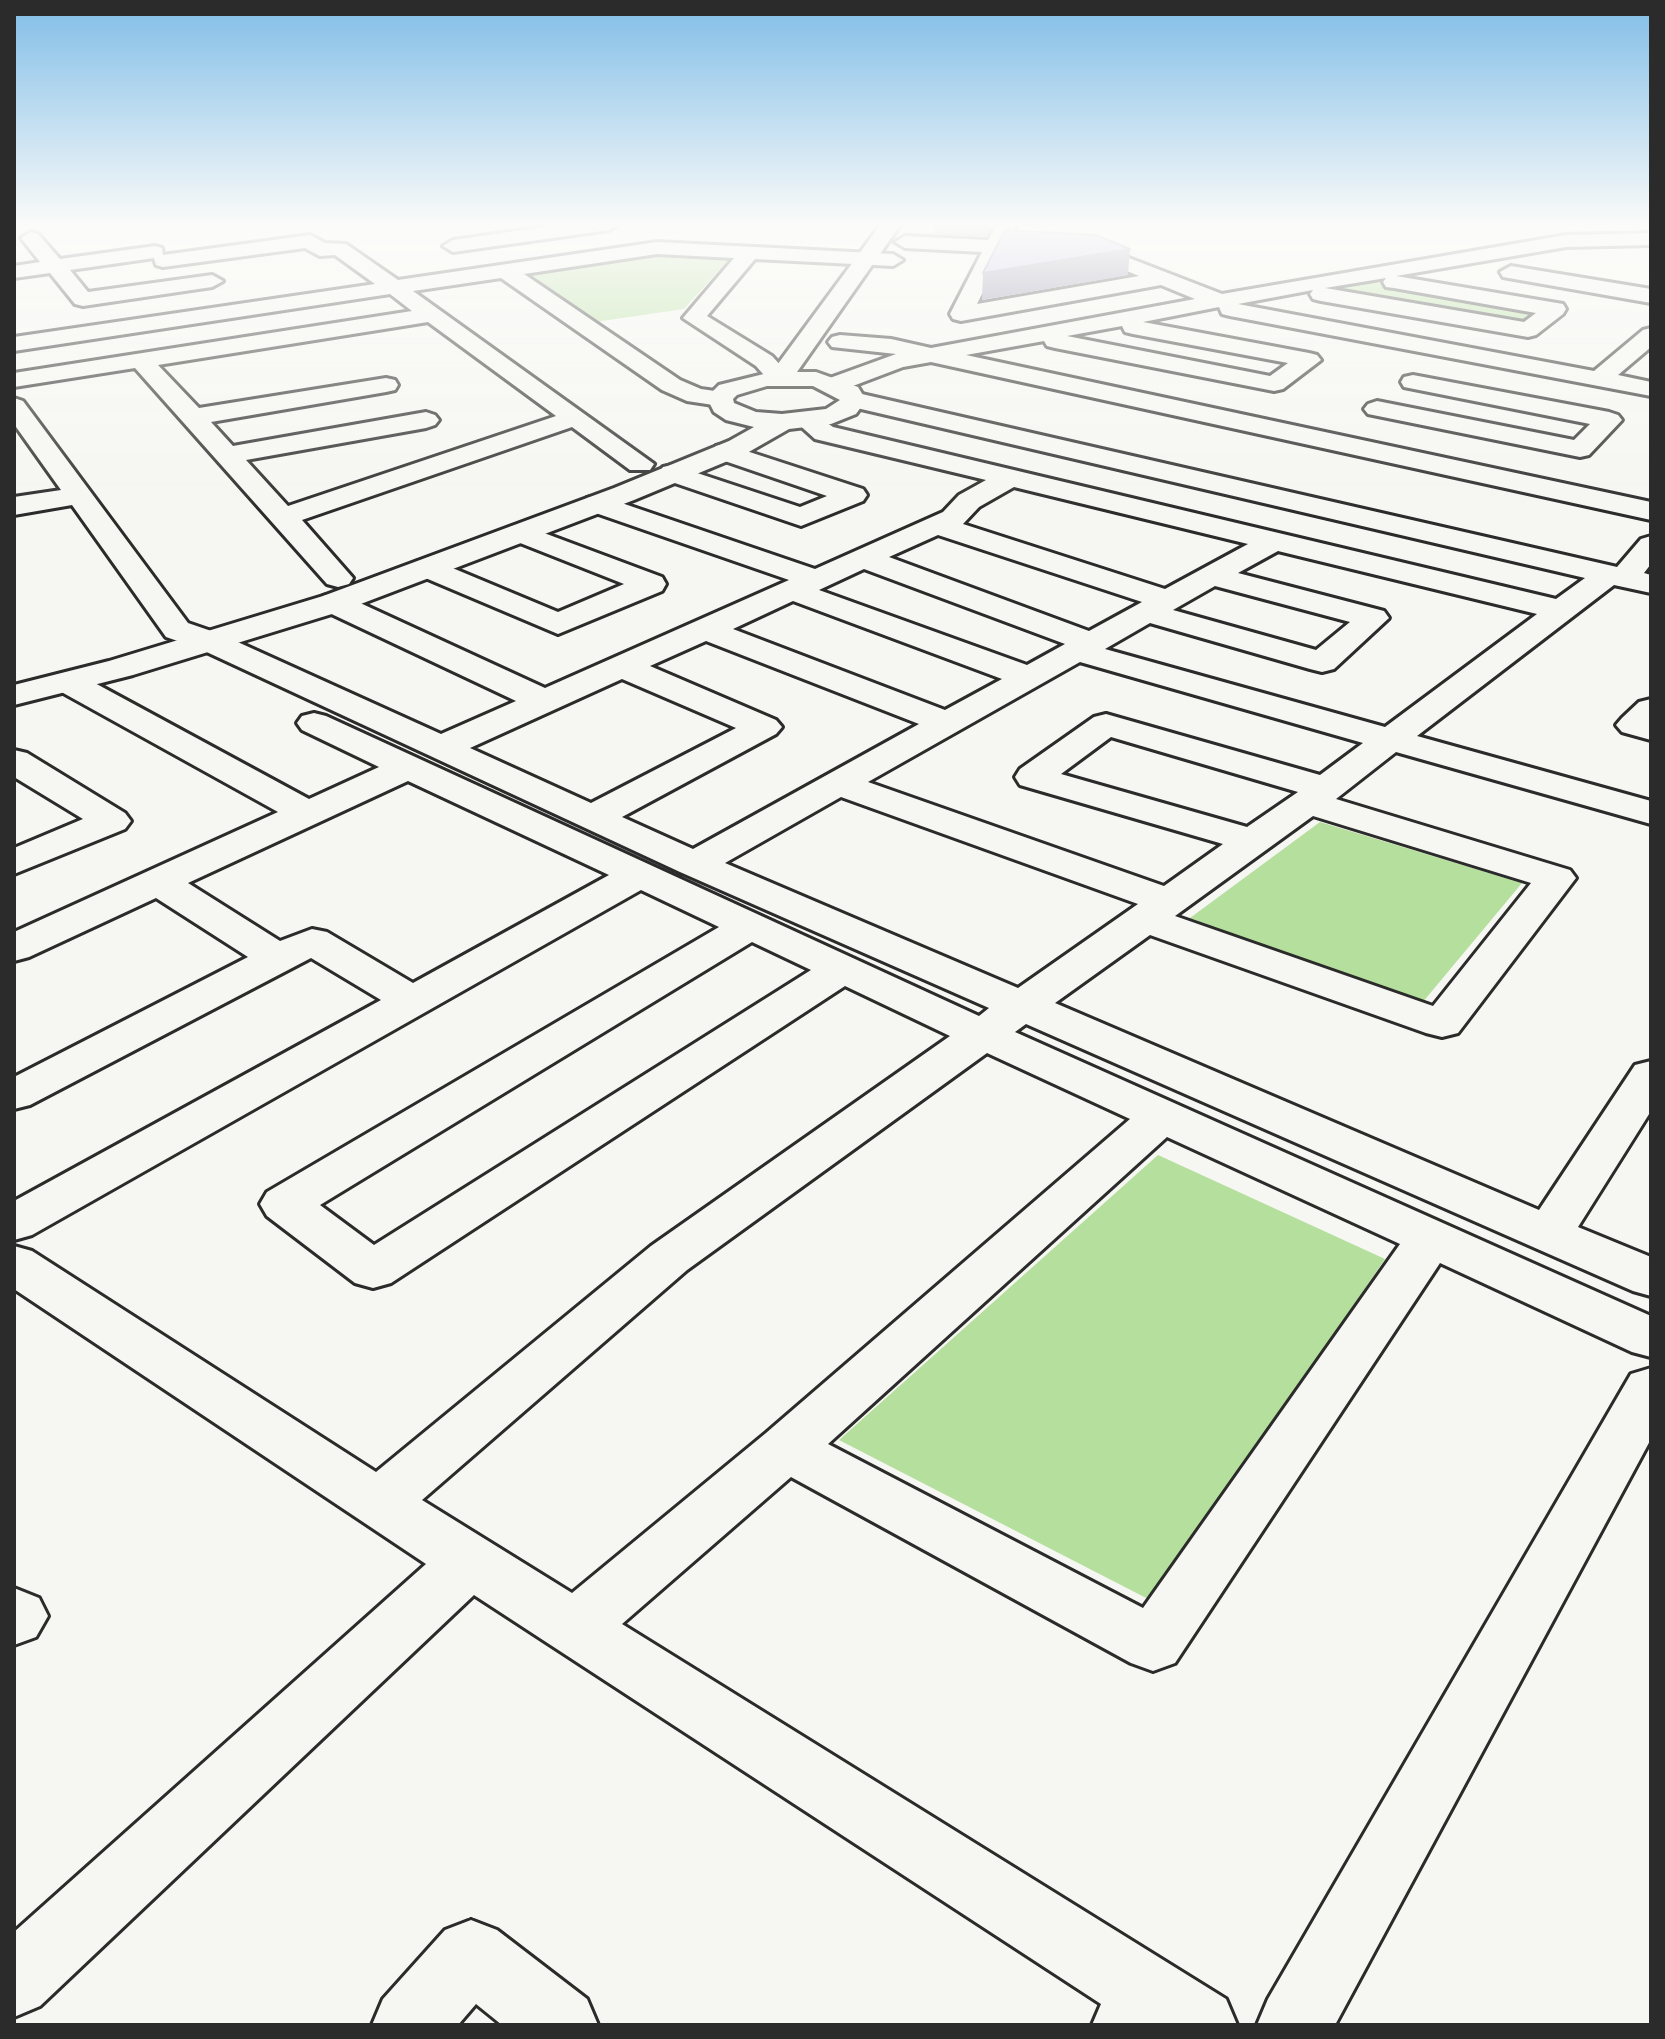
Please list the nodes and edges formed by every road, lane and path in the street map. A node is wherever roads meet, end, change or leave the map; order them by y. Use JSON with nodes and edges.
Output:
{"nodes":[{"id":1,"x":179,"y":319,"type":"edge"},
{"id":2,"x":405,"y":319,"type":"edge"},
{"id":3,"x":437,"y":319,"type":"edge"},
{"id":4,"x":570,"y":319,"type":"edge"},
{"id":5,"x":696,"y":319,"type":"edge"},
{"id":6,"x":823,"y":319,"type":"edge"},
{"id":7,"x":855,"y":319,"type":"dead end"},
{"id":8,"x":1129,"y":319,"type":"edge"},
{"id":9,"x":1292,"y":319,"type":"edge"},
{"id":10,"x":1467,"y":319,"type":"edge"},
{"id":11,"x":1542,"y":319,"type":"edge"},
{"id":12,"x":1109,"y":323,"type":"junction"},
{"id":13,"x":324,"y":332,"type":"junction"},
{"id":14,"x":1651,"y":335,"type":"edge"},
{"id":15,"x":1033,"y":337,"type":"junction"},
{"id":16,"x":840,"y":342,"type":"junction"},
{"id":17,"x":14,"y":344,"type":"edge"},
{"id":18,"x":1454,"y":352,"type":"junction"},
{"id":19,"x":935,"y":356,"type":"junction"},
{"id":20,"x":141,"y":360,"type":"junction"},
{"id":21,"x":194,"y":378,"type":"dead end"},
{"id":22,"x":780,"y":378,"type":"junction"},
{"id":23,"x":1599,"y":379,"type":"junction"},
{"id":24,"x":14,"y":380,"type":"edge"},
{"id":25,"x":1413,"y":382,"type":"junction"},
{"id":26,"x":162,"y":383,"type":"junction"},
{"id":27,"x":386,"y":385,"type":"junction"},
{"id":28,"x":835,"y":388,"type":"junction"},
{"id":29,"x":1651,"y":389,"type":"edge"},
{"id":30,"x":14,"y":406,"type":"edge"},
{"id":31,"x":728,"y":406,"type":"junction"},
{"id":32,"x":1377,"y":409,"type":"junction"},
{"id":33,"x":193,"y":417,"type":"junction"},
{"id":34,"x":575,"y":418,"type":"junction"},
{"id":35,"x":795,"y":422,"type":"junction"},
{"id":36,"x":1332,"y":442,"type":"junction"},
{"id":37,"x":47,"y":451,"type":"junction"},
{"id":38,"x":725,"y":452,"type":"junction"},
{"id":39,"x":227,"y":455,"type":"junction"},
{"id":40,"x":14,"y":456,"type":"edge"},
{"id":41,"x":640,"y":464,"type":"junction"},
{"id":42,"x":673,"y":473,"type":"junction"},
{"id":43,"x":1009,"y":478,"type":"junction"},
{"id":44,"x":79,"y":495,"type":"junction"},
{"id":45,"x":597,"y":504,"type":"junction"},
{"id":46,"x":14,"y":506,"type":"edge"},
{"id":47,"x":1651,"y":511,"type":"edge"},
{"id":48,"x":283,"y":517,"type":"junction"},
{"id":49,"x":935,"y":525,"type":"junction"},
{"id":50,"x":520,"y":533,"type":"junction"},
{"id":51,"x":1274,"y":541,"type":"junction"},
{"id":52,"x":1651,"y":545,"type":"edge"},
{"id":53,"x":863,"y":558,"type":"junction"},
{"id":54,"x":427,"y":568,"type":"junction"},
{"id":55,"x":1212,"y":576,"type":"junction"},
{"id":56,"x":1628,"y":579,"type":"edge"},
{"id":57,"x":803,"y":585,"type":"junction"},
{"id":58,"x":336,"y":591,"type":"junction"},
{"id":59,"x":1157,"y":606,"type":"junction"},
{"id":60,"x":1561,"y":610,"type":"junction"},
{"id":61,"x":705,"y":629,"type":"junction"},
{"id":62,"x":184,"y":642,"type":"junction"},
{"id":63,"x":1084,"y":647,"type":"junction"},
{"id":64,"x":621,"y":666,"type":"junction"},
{"id":65,"x":14,"y":676,"type":"edge"},
{"id":66,"x":1029,"y":677,"type":"junction"},
{"id":67,"x":68,"y":682,"type":"junction"},
{"id":68,"x":14,"y":695,"type":"edge"},
{"id":69,"x":544,"y":701,"type":"junction"},
{"id":70,"x":1651,"y":709,"type":"edge"},
{"id":71,"x":947,"y":723,"type":"junction"},
{"id":72,"x":1651,"y":729,"type":"edge"},
{"id":73,"x":1392,"y":738,"type":"junction"},
{"id":74,"x":424,"y":757,"type":"junction"},
{"id":75,"x":14,"y":761,"type":"edge"},
{"id":76,"x":838,"y":784,"type":"junction"},
{"id":77,"x":1317,"y":795,"type":"junction"},
{"id":78,"x":307,"y":813,"type":"junction"},
{"id":79,"x":1651,"y":813,"type":"edge"},
{"id":80,"x":591,"y":818,"type":"junction"},
{"id":81,"x":1253,"y":841,"type":"junction"},
{"id":82,"x":14,"y":862,"type":"edge"},
{"id":83,"x":694,"y":864,"type":"junction"},
{"id":84,"x":639,"y":875,"type":"junction"},
{"id":85,"x":158,"y":881,"type":"junction"},
{"id":86,"x":1157,"y":910,"type":"junction"},
{"id":87,"x":750,"y":926,"type":"junction"},
{"id":88,"x":14,"y":948,"type":"edge"},
{"id":89,"x":278,"y":958,"type":"junction"},
{"id":90,"x":842,"y":969,"type":"junction"},
{"id":91,"x":412,"y":1001,"type":"junction"},
{"id":92,"x":1025,"y":1005,"type":"junction"},
{"id":93,"x":982,"y":1034,"type":"junction"},
{"id":94,"x":1651,"y":1075,"type":"edge"},
{"id":95,"x":14,"y":1095,"type":"edge"},
{"id":96,"x":1162,"y":1116,"type":"junction"},
{"id":97,"x":14,"y":1223,"type":"edge"},
{"id":98,"x":1549,"y":1233,"type":"junction"},
{"id":99,"x":1431,"y":1238,"type":"junction"},
{"id":100,"x":14,"y":1264,"type":"edge"},
{"id":101,"x":1651,"y":1278,"type":"edge"},
{"id":102,"x":1651,"y":1338,"type":"edge"},
{"id":103,"x":1651,"y":1388,"type":"edge"},
{"id":104,"x":786,"y":1448,"type":"junction"},
{"id":105,"x":379,"y":1503,"type":"junction"},
{"id":106,"x":471,"y":1560,"type":"junction"},
{"id":107,"x":576,"y":1627,"type":"junction"},
{"id":108,"x":14,"y":1981,"type":"edge"},
{"id":109,"x":1160,"y":2014,"type":"edge"},
{"id":110,"x":409,"y":2025,"type":"edge"},
{"id":111,"x":561,"y":2025,"type":"edge"},
{"id":112,"x":1294,"y":2025,"type":"edge"}],
"edges":[{"from":1,"to":17,"type":"street"},
{"from":2,"to":13,"type":"street"},
{"from":3,"to":34,"type":"street"},
{"from":4,"to":31,"type":"street"},
{"from":5,"to":22,"type":"street"},
{"from":6,"to":22,"type":"street"},
{"from":7,"to":16,"type":"street"},
{"from":8,"to":12,"type":"street"},
{"from":9,"to":18,"type":"street"},
{"from":10,"to":11,"type":"street"},
{"from":12,"to":15,"type":"street"},
{"from":12,"to":15,"type":"street"},
{"from":13,"to":20,"type":"street"},
{"from":13,"to":27,"type":"street"},
{"from":14,"to":23,"type":"street"},
{"from":15,"to":19,"type":"street"},
{"from":16,"to":19,"type":"street"},
{"from":16,"to":28,"type":"street"},
{"from":18,"to":23,"type":"street"},
{"from":18,"to":25,"type":"street"},
{"from":19,"to":28,"type":"street"},
{"from":19,"to":36,"type":"street"},
{"from":20,"to":24,"type":"street"},
{"from":20,"to":26,"type":"street"},
{"from":21,"to":26,"type":"street"},
{"from":22,"to":28,"type":"street"},
{"from":22,"to":31,"type":"street"},
{"from":23,"to":29,"type":"street"},
{"from":25,"to":32,"type":"street"},
{"from":25,"to":32,"type":"street"},
{"from":26,"to":33,"type":"street"},
{"from":27,"to":33,"type":"street"},
{"from":27,"to":39,"type":"street"},
{"from":28,"to":35,"type":"street"},
{"from":28,"to":56,"type":"street"},
{"from":30,"to":37,"type":"street"},
{"from":31,"to":35,"type":"street"},
{"from":31,"to":41,"type":"street"},
{"from":32,"to":36,"type":"street"},
{"from":33,"to":39,"type":"street"},
{"from":34,"to":41,"type":"street"},
{"from":34,"to":48,"type":"street"},
{"from":35,"to":38,"type":"street"},
{"from":35,"to":43,"type":"street"},
{"from":36,"to":47,"type":"street"},
{"from":37,"to":40,"type":"street"},
{"from":37,"to":44,"type":"street"},
{"from":38,"to":42,"type":"street"},
{"from":38,"to":42,"type":"street"},
{"from":39,"to":48,"type":"street"},
{"from":41,"to":58,"type":"street"},
{"from":42,"to":45,"type":"street"},
{"from":43,"to":49,"type":"street"},
{"from":43,"to":51,"type":"street"},
{"from":44,"to":46,"type":"street"},
{"from":44,"to":62,"type":"street"},
{"from":45,"to":50,"type":"street"},
{"from":45,"to":57,"type":"street"},
{"from":48,"to":58,"type":"street"},
{"from":49,"to":53,"type":"street"},
{"from":49,"to":59,"type":"street"},
{"from":50,"to":54,"type":"street"},
{"from":50,"to":54,"type":"street"},
{"from":51,"to":55,"type":"street"},
{"from":51,"to":60,"type":"street"},
{"from":52,"to":56,"type":"street"},
{"from":53,"to":57,"type":"street"},
{"from":53,"to":63,"type":"street"},
{"from":54,"to":58,"type":"street"},
{"from":55,"to":59,"type":"street"},
{"from":55,"to":59,"type":"street"},
{"from":56,"to":60,"type":"street"},
{"from":57,"to":61,"type":"street"},
{"from":57,"to":66,"type":"street"},
{"from":58,"to":62,"type":"street"},
{"from":58,"to":69,"type":"street"},
{"from":59,"to":63,"type":"street"},
{"from":60,"to":73,"type":"street"},
{"from":61,"to":64,"type":"street"},
{"from":61,"to":71,"type":"street"},
{"from":62,"to":65,"type":"street"},
{"from":62,"to":67,"type":"street"},
{"from":62,"to":74,"type":"street"},
{"from":63,"to":66,"type":"street"},
{"from":63,"to":73,"type":"street"},
{"from":64,"to":69,"type":"street"},
{"from":64,"to":80,"type":"street"},
{"from":66,"to":71,"type":"street"},
{"from":67,"to":68,"type":"street"},
{"from":67,"to":78,"type":"street"},
{"from":69,"to":74,"type":"street"},
{"from":70,"to":72,"type":"street"},
{"from":71,"to":76,"type":"street"},
{"from":73,"to":77,"type":"street"},
{"from":73,"to":79,"type":"street"},
{"from":74,"to":78,"type":"street"},
{"from":74,"to":80,"type":"street"},
{"from":74,"to":84,"type":"street"},
{"from":75,"to":82,"type":"street"},
{"from":76,"to":83,"type":"street"},
{"from":76,"to":86,"type":"street"},
{"from":77,"to":81,"type":"street"},
{"from":77,"to":81,"type":"street"},
{"from":77,"to":86,"type":"street"},
{"from":78,"to":85,"type":"street"},
{"from":80,"to":83,"type":"street"},
{"from":81,"to":86,"type":"street"},
{"from":83,"to":92,"type":"street"},
{"from":84,"to":87,"type":"street"},
{"from":84,"to":91,"type":"street"},
{"from":85,"to":88,"type":"street"},
{"from":85,"to":89,"type":"street"},
{"from":86,"to":92,"type":"street"},
{"from":87,"to":90,"type":"street"},
{"from":87,"to":90,"type":"street"},
{"from":89,"to":91,"type":"street"},
{"from":89,"to":95,"type":"street"},
{"from":90,"to":93,"type":"street"},
{"from":91,"to":97,"type":"street"},
{"from":92,"to":93,"type":"street"},
{"from":92,"to":98,"type":"street"},
{"from":93,"to":96,"type":"street"},
{"from":93,"to":105,"type":"street"},
{"from":94,"to":98,"type":"street"},
{"from":96,"to":99,"type":"street"},
{"from":96,"to":104,"type":"street"},
{"from":98,"to":101,"type":"street"},
{"from":99,"to":102,"type":"street"},
{"from":99,"to":104,"type":"street"},
{"from":100,"to":105,"type":"street"},
{"from":103,"to":112,"type":"street"},
{"from":104,"to":107,"type":"street"},
{"from":105,"to":106,"type":"street"},
{"from":106,"to":107,"type":"street"},
{"from":106,"to":108,"type":"street"},
{"from":107,"to":109,"type":"street"},
{"from":110,"to":111,"type":"street"}]}
